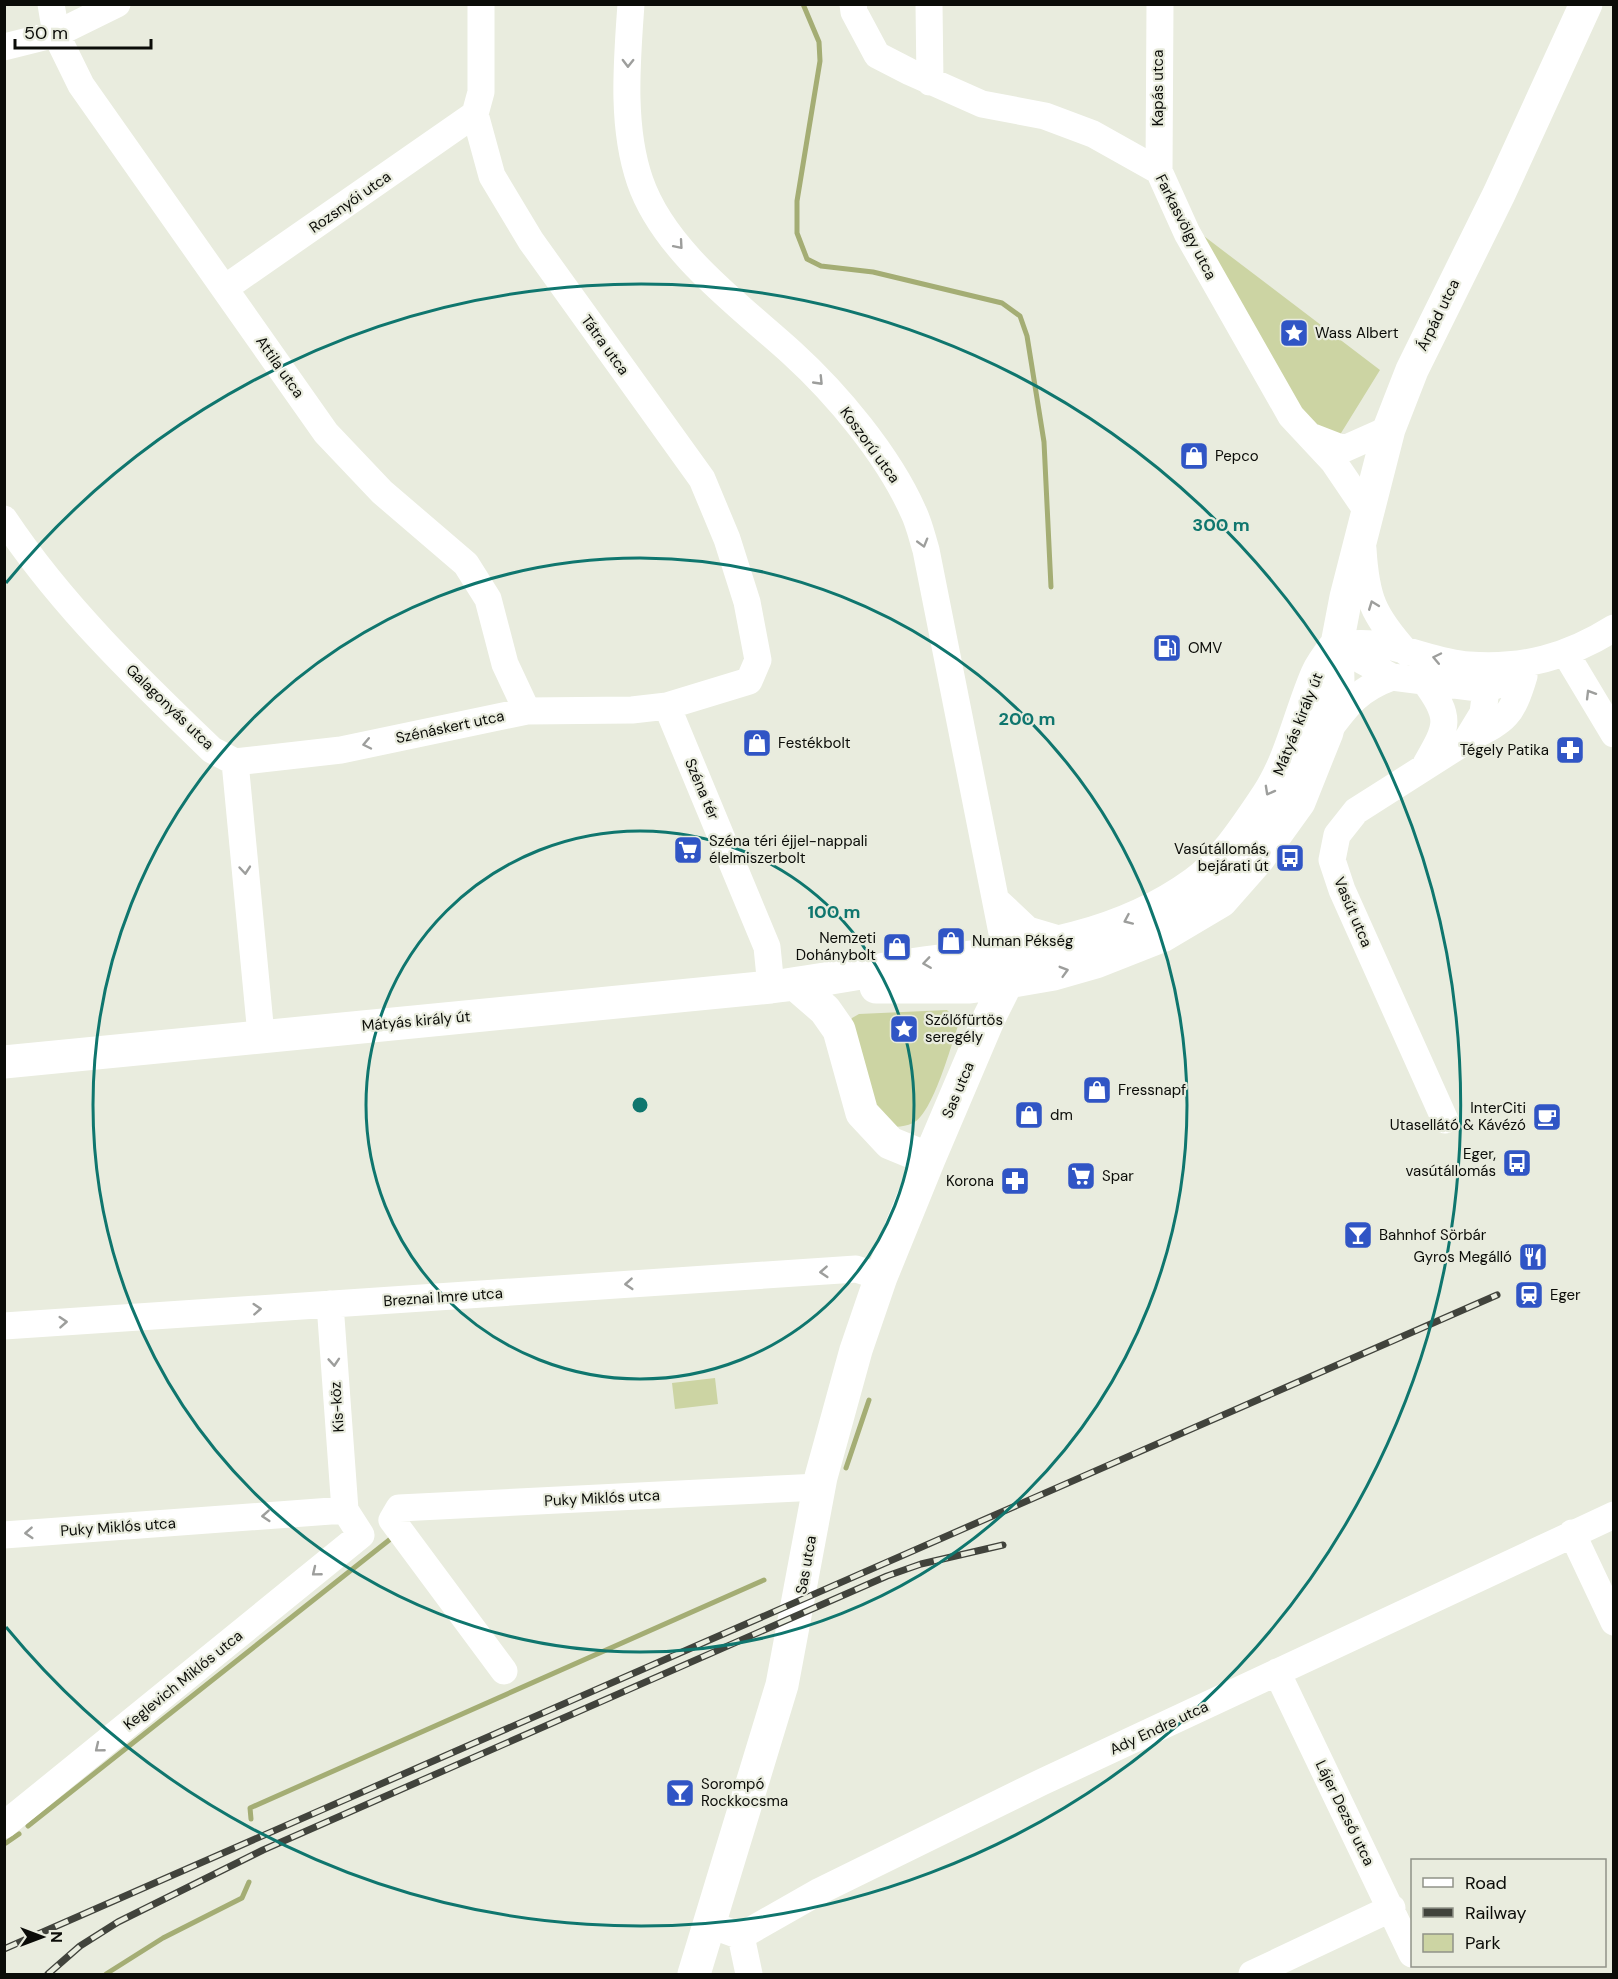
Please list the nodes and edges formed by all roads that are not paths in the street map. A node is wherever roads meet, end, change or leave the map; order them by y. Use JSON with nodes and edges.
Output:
{"nodes":[{"id":1,"x":51,"y":4,"type":"edge"},
{"id":2,"x":117,"y":4,"type":"edge"},
{"id":3,"x":481,"y":4,"type":"edge"},
{"id":4,"x":631,"y":4,"type":"edge"},
{"id":5,"x":853,"y":4,"type":"edge"},
{"id":6,"x":929,"y":4,"type":"edge"},
{"id":7,"x":1160,"y":4,"type":"edge"},
{"id":8,"x":1587,"y":4,"type":"edge"},
{"id":9,"x":56,"y":34,"type":"junction"},
{"id":10,"x":4,"y":47,"type":"edge"},
{"id":11,"x":930,"y":82,"type":"junction"},
{"id":12,"x":475,"y":114,"type":"junction"},
{"id":13,"x":1159,"y":171,"type":"junction"},
{"id":14,"x":225,"y":288,"type":"junction"},
{"id":15,"x":1389,"y":429,"type":"junction"},
{"id":16,"x":1310,"y":436,"type":"junction"},
{"id":17,"x":4,"y":519,"type":"edge"},
{"id":18,"x":1365,"y":521,"type":"junction"},
{"id":19,"x":1614,"y":628,"type":"edge"},
{"id":20,"x":1337,"y":644,"type":"junction"},
{"id":21,"x":1406,"y":652,"type":"junction"},
{"id":22,"x":1566,"y":654,"type":"junction"},
{"id":23,"x":1467,"y":665,"type":"junction"},
{"id":24,"x":1525,"y":668,"type":"junction"},
{"id":25,"x":1392,"y":677,"type":"junction"},
{"id":26,"x":1425,"y":682,"type":"junction"},
{"id":27,"x":1486,"y":689,"type":"junction"},
{"id":28,"x":667,"y":706,"type":"junction"},
{"id":29,"x":528,"y":711,"type":"junction"},
{"id":30,"x":1327,"y":732,"type":"junction"},
{"id":31,"x":1614,"y":734,"type":"edge"},
{"id":32,"x":1466,"y":741,"type":"junction"},
{"id":33,"x":235,"y":762,"type":"junction"},
{"id":34,"x":1425,"y":765,"type":"junction"},
{"id":35,"x":996,"y":900,"type":"junction"},
{"id":36,"x":1068,"y":942,"type":"junction"},
{"id":37,"x":1006,"y":968,"type":"junction"},
{"id":38,"x":798,"y":984,"type":"junction"},
{"id":39,"x":862,"y":987,"type":"junction"},
{"id":40,"x":838,"y":1030,"type":"junction"},
{"id":41,"x":261,"y":1035,"type":"junction"},
{"id":42,"x":4,"y":1062,"type":"edge"},
{"id":43,"x":1445,"y":1120,"type":"dead end"},
{"id":44,"x":929,"y":1159,"type":"junction"},
{"id":45,"x":881,"y":1277,"type":"junction"},
{"id":46,"x":330,"y":1304,"type":"junction"},
{"id":47,"x":4,"y":1326,"type":"edge"},
{"id":48,"x":819,"y":1487,"type":"junction"},
{"id":49,"x":345,"y":1510,"type":"junction"},
{"id":50,"x":1614,"y":1515,"type":"edge"},
{"id":51,"x":1572,"y":1533,"type":"junction"},
{"id":52,"x":4,"y":1535,"type":"edge"},
{"id":53,"x":1614,"y":1622,"type":"edge"},
{"id":54,"x":504,"y":1671,"type":"dead end"},
{"id":55,"x":1277,"y":1672,"type":"junction"},
{"id":56,"x":4,"y":1825,"type":"edge"},
{"id":57,"x":1392,"y":1908,"type":"junction"},
{"id":58,"x":708,"y":1924,"type":"junction"},
{"id":59,"x":741,"y":1936,"type":"junction"},
{"id":60,"x":1411,"y":1949,"type":"edge"},
{"id":61,"x":694,"y":1974,"type":"edge"},
{"id":62,"x":749,"y":1974,"type":"edge"},
{"id":63,"x":1252,"y":1974,"type":"edge"}],
"edges":[{"from":1,"to":9,"type":"street","name":"Attila utca"},
{"from":2,"to":9,"type":"street"},
{"from":3,"to":12,"type":"street","name":"Tátra utca"},
{"from":4,"to":35,"type":"street","name":"Koszorú utca","one_way":true},
{"from":5,"to":11,"type":"street","name":"Farkasvölgy utca"},
{"from":6,"to":11,"type":"street"},
{"from":7,"to":13,"type":"street","name":"Kapás utca"},
{"from":8,"to":15,"type":"main road","name":"Árpád utca"},
{"from":9,"to":10,"type":"street"},
{"from":9,"to":14,"type":"street","name":"Attila utca"},
{"from":11,"to":13,"type":"street","name":"Farkasvölgy utca"},
{"from":12,"to":14,"type":"street","name":"Rozsnyói utca"},
{"from":12,"to":28,"type":"street","name":"Tátra utca"},
{"from":13,"to":16,"type":"street","name":"Farkasvölgy utca"},
{"from":14,"to":29,"type":"street","name":"Attila utca"},
{"from":15,"to":16,"type":"street"},
{"from":15,"to":18,"type":"main road","name":"Árpád utca"},
{"from":16,"to":18,"type":"street","name":"Farkasvölgy utca"},
{"from":17,"to":33,"type":"street","name":"Galagonyás utca"},
{"from":18,"to":20,"type":"main road","name":"Árpád utca"},
{"from":21,"to":18,"type":"street","one_way":true},
{"from":19,"to":22,"type":"street"},
{"from":20,"to":21,"type":"street"},
{"from":20,"to":25,"type":"street"},
{"from":20,"to":30,"type":"main road","name":"Mátyás király út"},
{"from":20,"to":36,"type":"main road","name":"Mátyás király út","one_way":true},
{"from":23,"to":21,"type":"street","one_way":true},
{"from":22,"to":24,"type":"street"},
{"from":31,"to":22,"type":"street","one_way":true},
{"from":23,"to":24,"type":"street"},
{"from":23,"to":27,"type":"street"},
{"from":24,"to":27,"type":"street"},
{"from":24,"to":32,"type":"street"},
{"from":25,"to":26,"type":"street"},
{"from":25,"to":30,"type":"street"},
{"from":26,"to":27,"type":"street"},
{"from":26,"to":34,"type":"street"},
{"from":27,"to":32,"type":"street","name":"Vasút utca"},
{"from":28,"to":29,"type":"street","name":"Szénáskert utca"},
{"from":28,"to":38,"type":"street","name":"Széna tér"},
{"from":29,"to":33,"type":"street","name":"Szénáskert utca","one_way":true},
{"from":37,"to":30,"type":"main road","name":"Mátyás király út","one_way":true},
{"from":32,"to":34,"type":"street","name":"Vasút utca"},
{"from":33,"to":41,"type":"street","one_way":true},
{"from":34,"to":43,"type":"street","name":"Vasút utca"},
{"from":35,"to":36,"type":"street"},
{"from":35,"to":37,"type":"street","name":"Koszorú utca"},
{"from":36,"to":37,"type":"main road","name":"Mátyás király út"},
{"from":37,"to":38,"type":"main road","name":"Mátyás király út","one_way":true},
{"from":37,"to":39,"type":"main road","name":"Mátyás király út"},
{"from":37,"to":44,"type":"main road","name":"Sas utca"},
{"from":38,"to":39,"type":"main road","name":"Mátyás király út"},
{"from":38,"to":40,"type":"main road"},
{"from":38,"to":41,"type":"main road","name":"Mátyás király út"},
{"from":39,"to":40,"type":"main road"},
{"from":40,"to":44,"type":"main road"},
{"from":41,"to":42,"type":"main road","name":"Mátyás király út"},
{"from":44,"to":45,"type":"main road","name":"Sas utca"},
{"from":45,"to":46,"type":"street","name":"Breznai Imre utca","one_way":true},
{"from":45,"to":48,"type":"main road","name":"Sas utca"},
{"from":47,"to":46,"type":"street","name":"Breznai Imre utca","one_way":true},
{"from":46,"to":49,"type":"street","name":"Kis-köz","one_way":true},
{"from":48,"to":54,"type":"street","name":"Puky Miklós utca"},
{"from":48,"to":58,"type":"main road","name":"Sas utca"},
{"from":49,"to":52,"type":"street","name":"Puky Miklós utca","one_way":true},
{"from":49,"to":56,"type":"street","name":"Keglevich Miklós utca","one_way":true},
{"from":50,"to":51,"type":"street","name":"Ady Endre utca"},
{"from":51,"to":53,"type":"street"},
{"from":51,"to":55,"type":"street","name":"Ady Endre utca"},
{"from":55,"to":57,"type":"street","name":"Lájer Dezső utca"},
{"from":55,"to":59,"type":"street","name":"Ady Endre utca"},
{"from":57,"to":60,"type":"street","name":"Lájer Dezső utca"},
{"from":57,"to":63,"type":"street"},
{"from":58,"to":59,"type":"street"},
{"from":58,"to":61,"type":"main road","name":"Sas utca"},
{"from":59,"to":62,"type":"street"}]}
